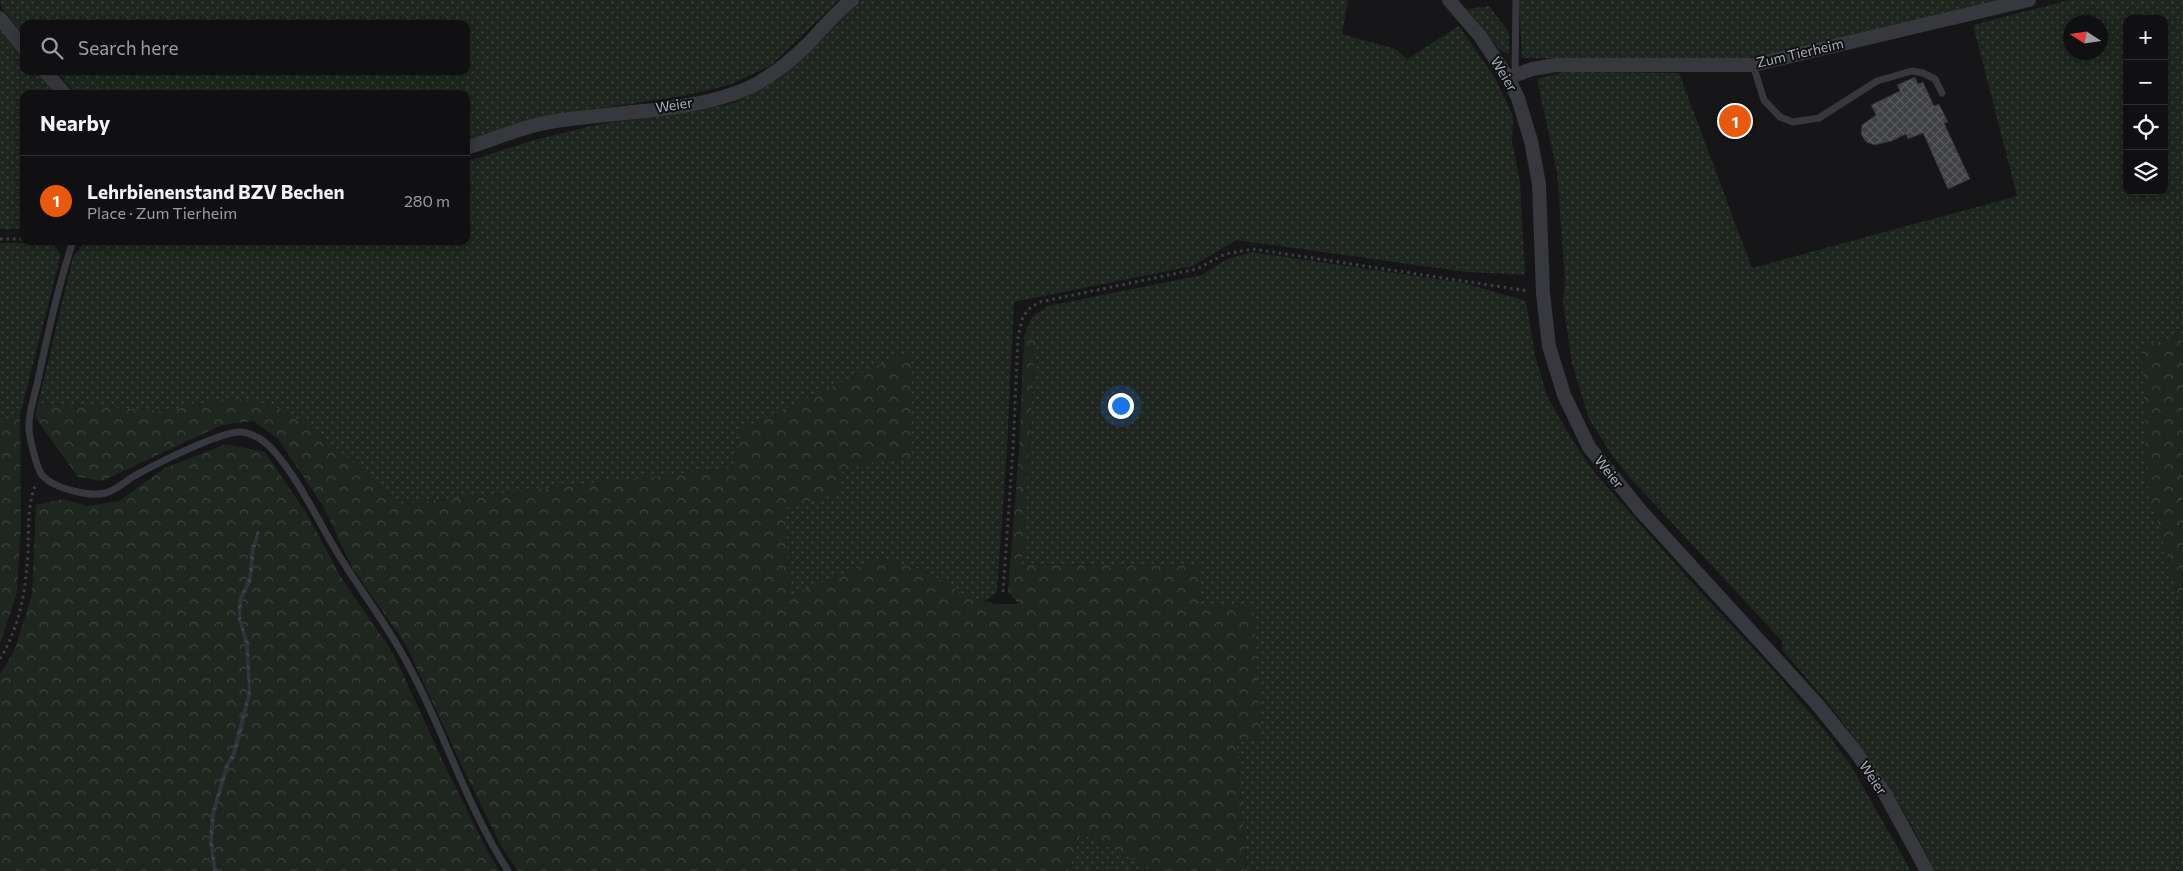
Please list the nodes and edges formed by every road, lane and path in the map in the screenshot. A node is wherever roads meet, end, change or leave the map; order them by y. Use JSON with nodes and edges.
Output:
{"nodes":[{"id":1,"x":852,"y":0,"type":"edge"},
{"id":2,"x":1449,"y":0,"type":"edge"},
{"id":3,"x":1516,"y":0,"type":"edge"},
{"id":4,"x":2029,"y":0,"type":"edge"},
{"id":5,"x":0,"y":18,"type":"edge"},
{"id":6,"x":20,"y":43,"type":"edge"},
{"id":7,"x":1753,"y":65,"type":"junction"},
{"id":8,"x":48,"y":75,"type":"edge"},
{"id":9,"x":1511,"y":76,"type":"junction"},
{"id":10,"x":62,"y":90,"type":"edge"},
{"id":11,"x":1942,"y":93,"type":"dead end"},
{"id":12,"x":470,"y":147,"type":"edge"},
{"id":13,"x":20,"y":239,"type":"edge"},
{"id":14,"x":0,"y":240,"type":"edge"},
{"id":15,"x":72,"y":245,"type":"edge"},
{"id":16,"x":1543,"y":293,"type":"junction"},
{"id":17,"x":40,"y":473,"type":"junction"},
{"id":18,"x":1002,"y":592,"type":"dead end"},
{"id":19,"x":0,"y":659,"type":"edge"},
{"id":20,"x":508,"y":871,"type":"edge"},
{"id":21,"x":1927,"y":871,"type":"edge"}],
"edges":[{"from":1,"to":12,"type":"street","name":"Weier"},
{"from":2,"to":9,"type":"street","name":"Weier"},
{"from":3,"to":9,"type":"lane"},
{"from":4,"to":7,"type":"street","name":"Zum Tierheim"},
{"from":5,"to":6,"type":"street"},
{"from":7,"to":9,"type":"street","name":"Zum Tierheim"},
{"from":7,"to":11,"type":"lane"},
{"from":8,"to":10,"type":"street"},
{"from":9,"to":16,"type":"street","name":"Weier"},
{"from":13,"to":14,"type":"path"},
{"from":15,"to":17,"type":"lane"},
{"from":16,"to":18,"type":"path"},
{"from":16,"to":21,"type":"street","name":"Weier"},
{"from":17,"to":19,"type":"path"},
{"from":17,"to":20,"type":"lane"}]}
